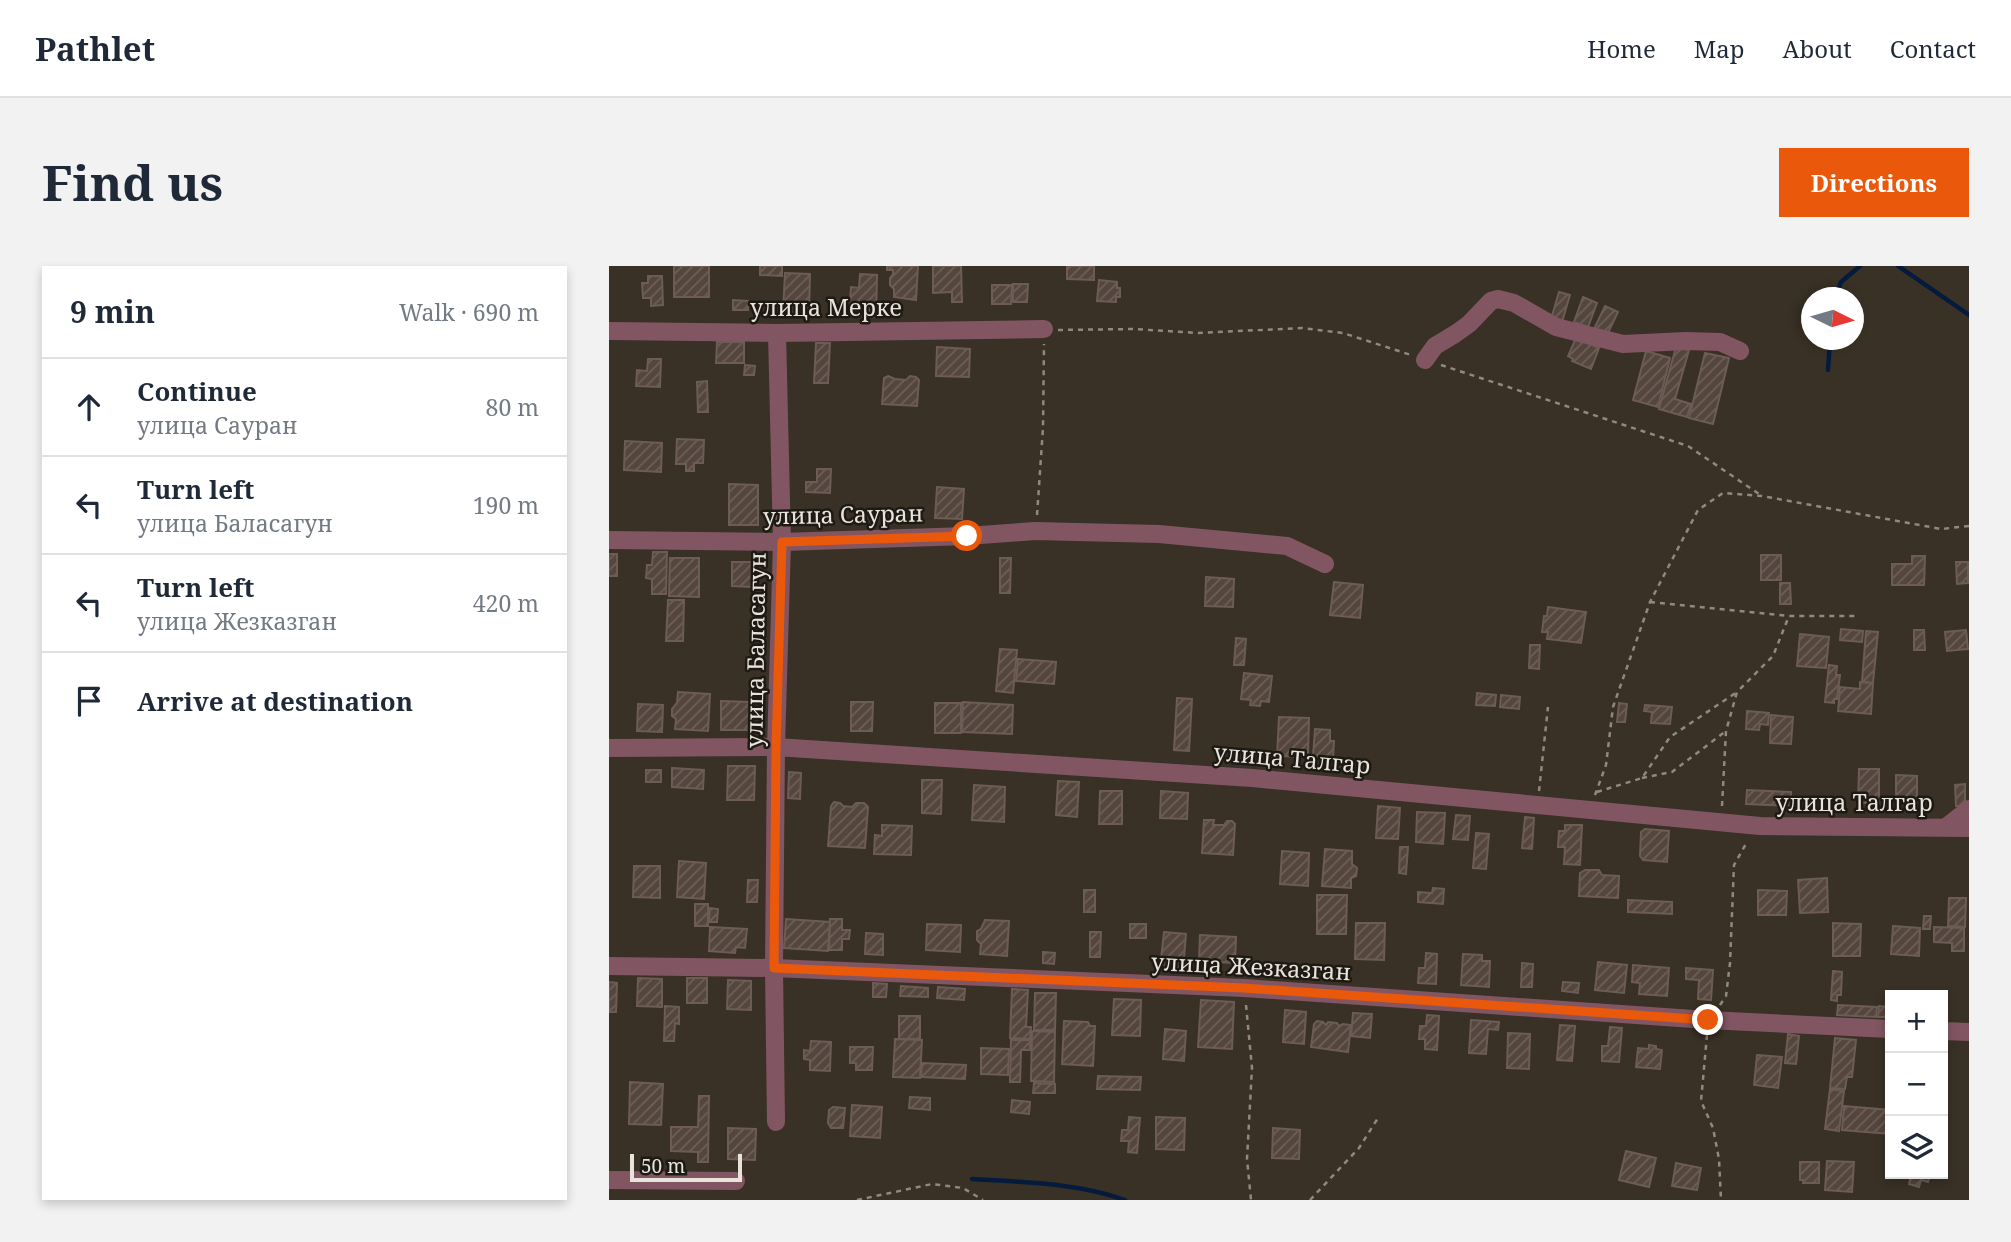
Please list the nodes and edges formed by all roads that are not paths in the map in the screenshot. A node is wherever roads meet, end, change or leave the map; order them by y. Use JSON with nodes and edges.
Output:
{"nodes":[{"id":1,"x":1044,"y":330,"type":"road end"},
{"id":2,"x":609,"y":331,"type":"edge"},
{"id":3,"x":777,"y":333,"type":"junction"},
{"id":4,"x":1740,"y":351,"type":"dead end"},
{"id":5,"x":1425,"y":360,"type":"road end"},
{"id":6,"x":609,"y":540,"type":"edge"},
{"id":7,"x":782,"y":542,"type":"junction"},
{"id":8,"x":1325,"y":564,"type":"dead end"},
{"id":9,"x":776,"y":747,"type":"junction"},
{"id":10,"x":609,"y":748,"type":"edge"},
{"id":11,"x":1969,"y":809,"type":"edge"},
{"id":12,"x":1945,"y":827,"type":"junction"},
{"id":13,"x":1969,"y":828,"type":"edge"},
{"id":14,"x":609,"y":966,"type":"edge"},
{"id":15,"x":774,"y":968,"type":"junction"},
{"id":16,"x":1885,"y":1029,"type":"edge"},
{"id":17,"x":1948,"y":1031,"type":"edge"},
{"id":18,"x":1969,"y":1032,"type":"edge"},
{"id":19,"x":776,"y":1122,"type":"dead end"},
{"id":20,"x":609,"y":1180,"type":"edge"},
{"id":21,"x":736,"y":1181,"type":"dead end"}],
"edges":[{"from":1,"to":3,"type":"street","name":"улица Мерке"},
{"from":2,"to":3,"type":"street","name":"улица Мерке"},
{"from":3,"to":7,"type":"street","name":"улица Баласагун"},
{"from":4,"to":5,"type":"street"},
{"from":6,"to":7,"type":"street","name":"улица Сауран"},
{"from":7,"to":8,"type":"street","name":"улица Сауран"},
{"from":7,"to":9,"type":"street","name":"улица Баласагун"},
{"from":9,"to":10,"type":"street","name":"улица Талгар"},
{"from":9,"to":12,"type":"street","name":"улица Талгар"},
{"from":9,"to":15,"type":"street","name":"улица Баласагун"},
{"from":11,"to":12,"type":"street"},
{"from":12,"to":13,"type":"street","name":"улица Талгар"},
{"from":14,"to":15,"type":"street","name":"улица Жезказган"},
{"from":15,"to":16,"type":"street","name":"улица Жезказган"},
{"from":15,"to":19,"type":"street","name":"улица Баласагун"},
{"from":17,"to":18,"type":"street"},
{"from":20,"to":21,"type":"street"}]}
